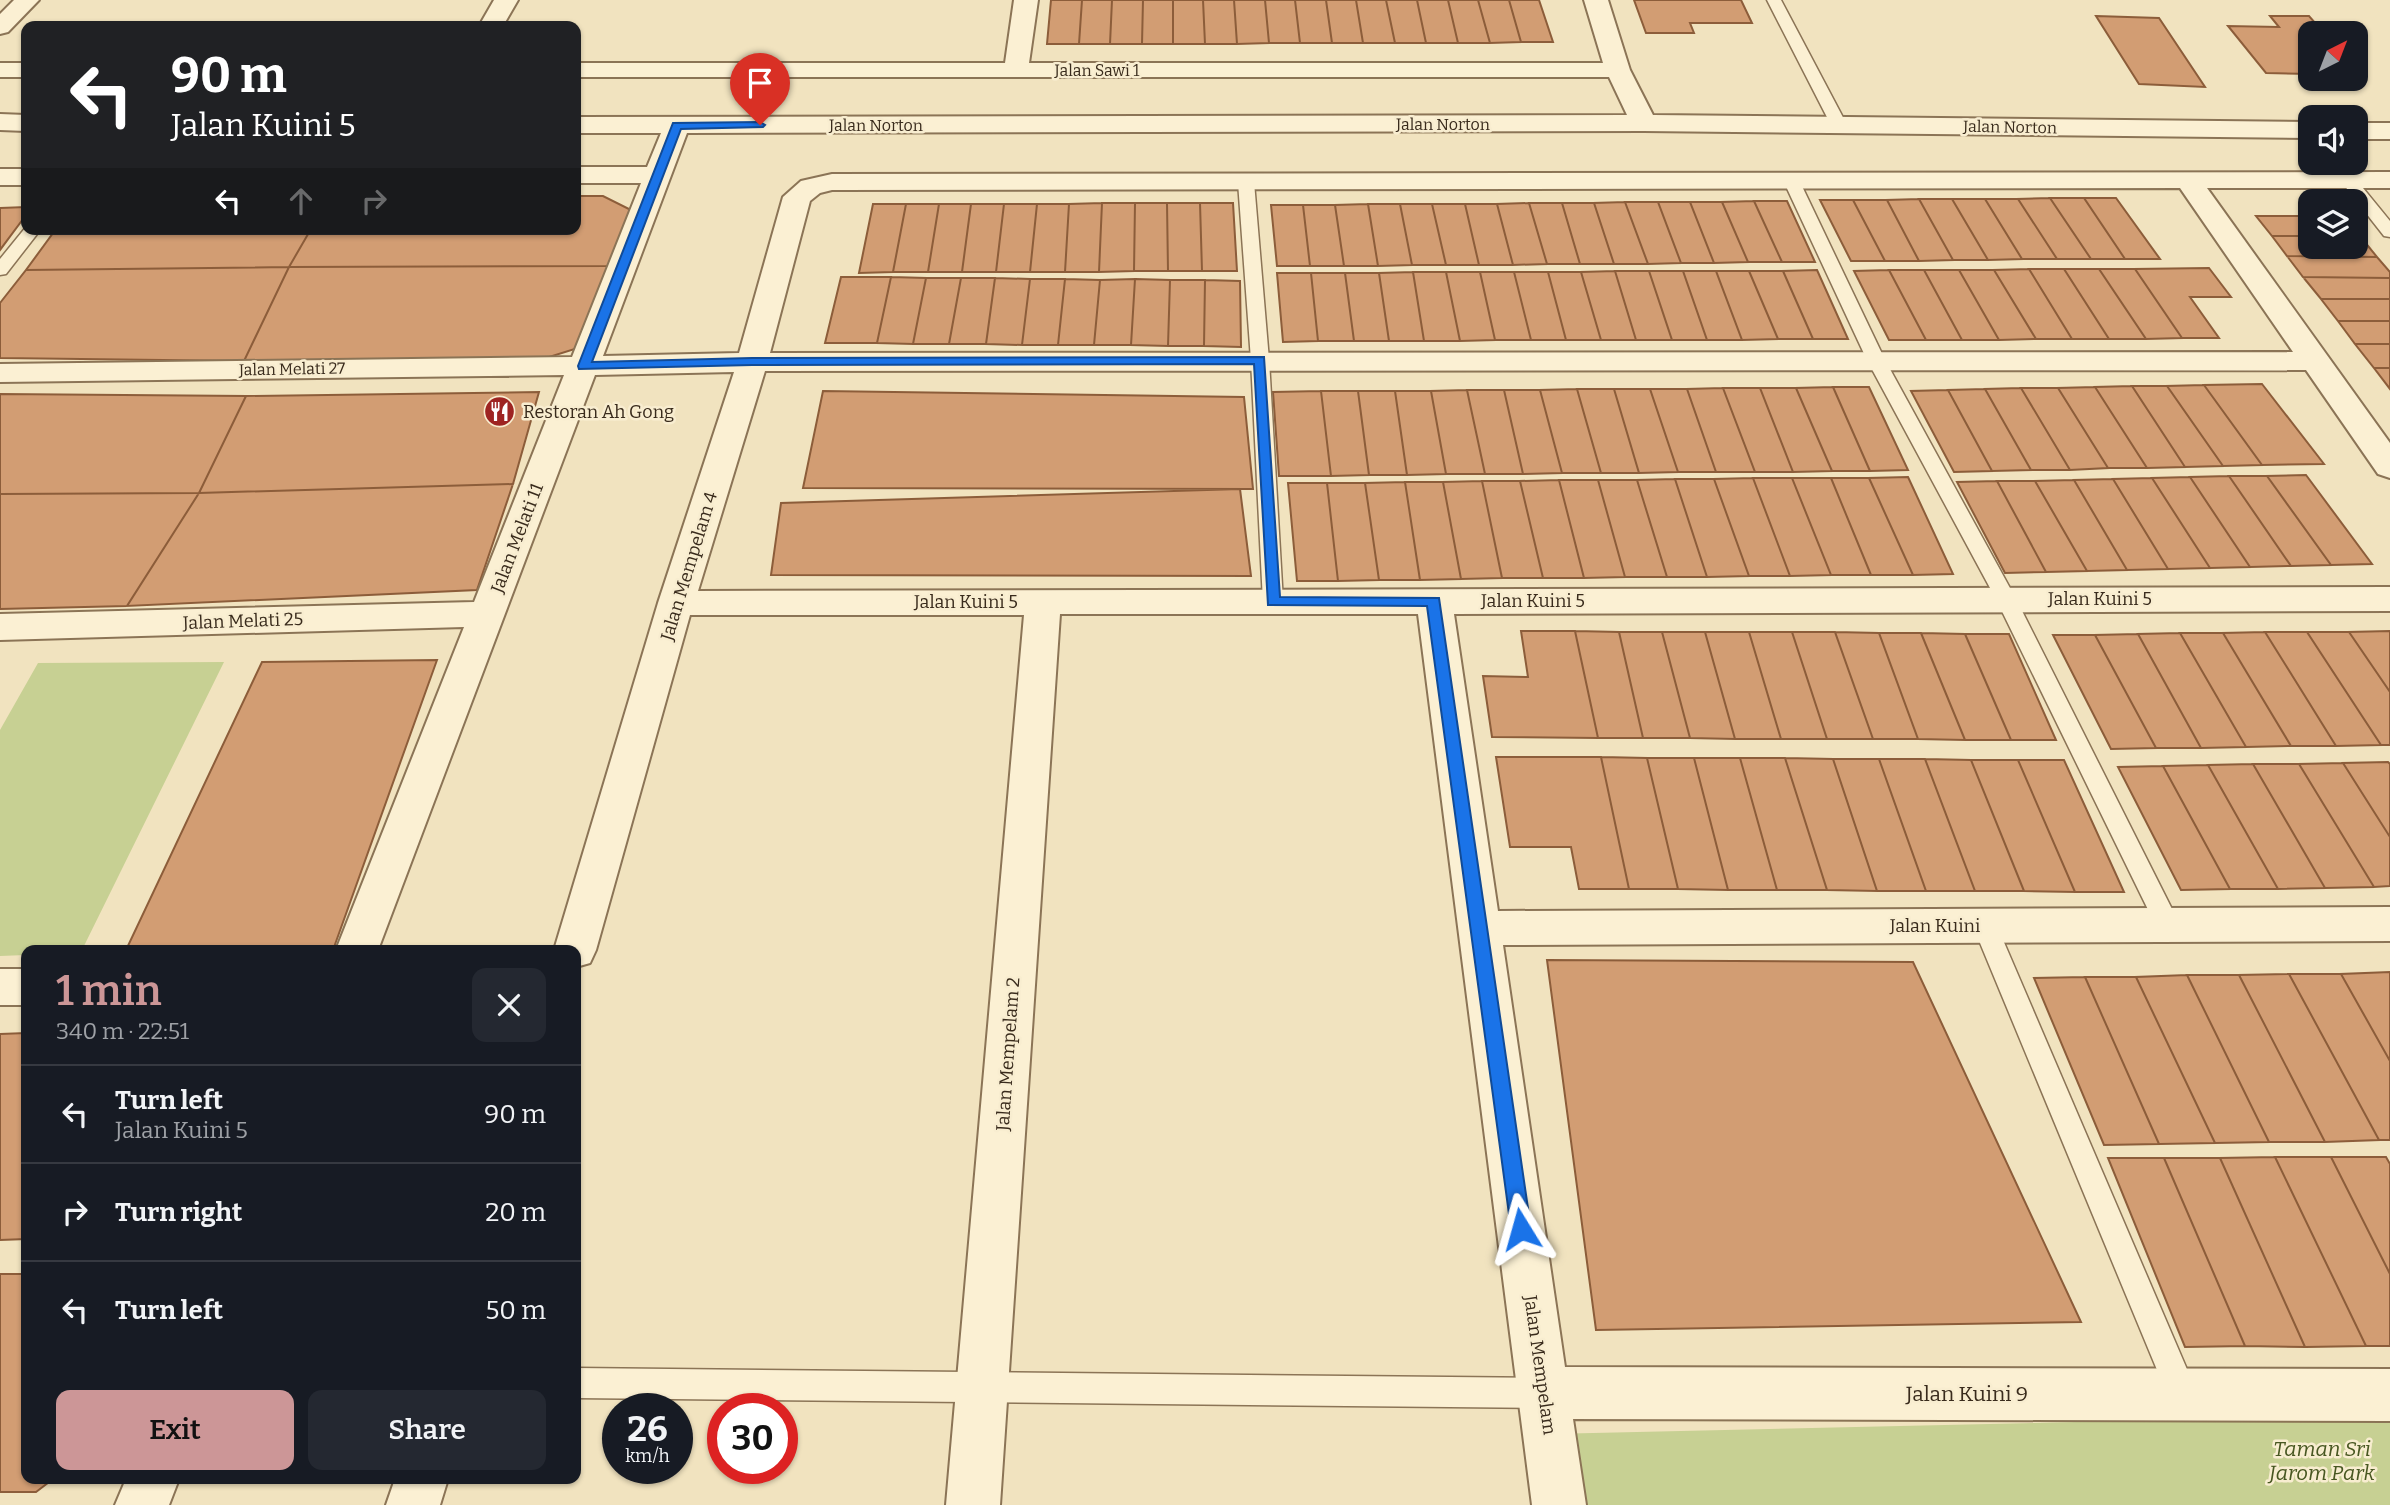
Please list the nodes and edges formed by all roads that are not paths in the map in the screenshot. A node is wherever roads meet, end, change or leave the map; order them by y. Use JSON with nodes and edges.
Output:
{"nodes":[{"id":1,"x":27,"y":0,"type":"edge"},
{"id":2,"x":506,"y":0,"type":"edge"},
{"id":3,"x":1026,"y":0,"type":"edge"},
{"id":4,"x":1596,"y":0,"type":"edge"},
{"id":5,"x":1774,"y":0,"type":"edge"},
{"id":6,"x":494,"y":21,"type":"edge"},
{"id":7,"x":0,"y":27,"type":"edge"},
{"id":8,"x":581,"y":69,"type":"edge"},
{"id":9,"x":0,"y":70,"type":"edge"},
{"id":10,"x":21,"y":70,"type":"edge"},
{"id":11,"x":1016,"y":70,"type":"junction"},
{"id":12,"x":1618,"y":70,"type":"junction"},
{"id":13,"x":0,"y":122,"type":"edge"},
{"id":14,"x":21,"y":122,"type":"edge"},
{"id":15,"x":1644,"y":123,"type":"junction"},
{"id":16,"x":581,"y":125,"type":"edge"},
{"id":17,"x":677,"y":125,"type":"junction"},
{"id":18,"x":1839,"y":125,"type":"junction"},
{"id":19,"x":2298,"y":130,"type":"edge"},
{"id":20,"x":2368,"y":131,"type":"edge"},
{"id":21,"x":2390,"y":131,"type":"edge"},
{"id":22,"x":581,"y":175,"type":"edge"},
{"id":23,"x":658,"y":175,"type":"junction"},
{"id":24,"x":0,"y":177,"type":"edge"},
{"id":25,"x":21,"y":177,"type":"edge"},
{"id":26,"x":2348,"y":180,"type":"junction"},
{"id":27,"x":2390,"y":180,"type":"edge"},
{"id":28,"x":2189,"y":181,"type":"junction"},
{"id":29,"x":1792,"y":182,"type":"junction"},
{"id":30,"x":1245,"y":183,"type":"junction"},
{"id":31,"x":2390,"y":232,"type":"edge"},
{"id":32,"x":28,"y":235,"type":"edge"},
{"id":33,"x":0,"y":270,"type":"edge"},
{"id":34,"x":1260,"y":360,"type":"junction"},
{"id":35,"x":1876,"y":360,"type":"junction"},
{"id":36,"x":2315,"y":361,"type":"junction"},
{"id":37,"x":752,"y":362,"type":"junction"},
{"id":38,"x":584,"y":366,"type":"junction"},
{"id":39,"x":0,"y":373,"type":"edge"},
{"id":40,"x":2390,"y":467,"type":"edge"},
{"id":41,"x":2006,"y":599,"type":"junction"},
{"id":42,"x":2390,"y":599,"type":"edge"},
{"id":43,"x":1434,"y":601,"type":"junction"},
{"id":44,"x":1043,"y":602,"type":"junction"},
{"id":45,"x":1273,"y":602,"type":"junction"},
{"id":46,"x":676,"y":603,"type":"junction"},
{"id":47,"x":487,"y":614,"type":"junction"},
{"id":48,"x":0,"y":627,"type":"edge"},
{"id":49,"x":2390,"y":923,"type":"edge"},
{"id":50,"x":2168,"y":925,"type":"junction"},
{"id":51,"x":1985,"y":926,"type":"junction"},
{"id":52,"x":1479,"y":928,"type":"junction"},
{"id":53,"x":359,"y":945,"type":"edge"},
{"id":54,"x":576,"y":945,"type":"edge"},
{"id":55,"x":21,"y":986,"type":"edge"},
{"id":56,"x":0,"y":988,"type":"edge"},
{"id":57,"x":581,"y":1383,"type":"edge"},
{"id":58,"x":982,"y":1388,"type":"junction"},
{"id":59,"x":1543,"y":1393,"type":"junction"},
{"id":60,"x":2183,"y":1395,"type":"junction"},
{"id":61,"x":2390,"y":1395,"type":"edge"},
{"id":62,"x":150,"y":1484,"type":"edge"},
{"id":63,"x":419,"y":1484,"type":"edge"},
{"id":64,"x":142,"y":1505,"type":"edge"},
{"id":65,"x":413,"y":1505,"type":"edge"},
{"id":66,"x":973,"y":1505,"type":"edge"},
{"id":67,"x":1559,"y":1505,"type":"edge"}],
"edges":[{"from":1,"to":7,"type":"street"},
{"from":2,"to":6,"type":"street"},
{"from":3,"to":11,"type":"street"},
{"from":4,"to":12,"type":"street"},
{"from":5,"to":18,"type":"lane"},
{"from":8,"to":11,"type":"street","name":"Jalan Sawi 1"},
{"from":9,"to":10,"type":"street"},
{"from":11,"to":12,"type":"street","name":"Jalan Sawi 1"},
{"from":12,"to":15,"type":"street"},
{"from":13,"to":14,"type":"street"},
{"from":15,"to":17,"type":"street","name":"Jalan Norton"},
{"from":15,"to":18,"type":"street","name":"Jalan Norton"},
{"from":16,"to":17,"type":"street","name":"Jalan Norton"},
{"from":17,"to":23,"type":"street","name":"Jalan Melati 11"},
{"from":18,"to":19,"type":"street","name":"Jalan Norton"},
{"from":20,"to":21,"type":"street"},
{"from":22,"to":23,"type":"street"},
{"from":23,"to":38,"type":"street","name":"Jalan Melati 11"},
{"from":24,"to":25,"type":"street"},
{"from":26,"to":27,"type":"street"},
{"from":26,"to":28,"type":"street"},
{"from":26,"to":31,"type":"lane"},
{"from":28,"to":29,"type":"street"},
{"from":28,"to":36,"type":"street"},
{"from":29,"to":30,"type":"street"},
{"from":29,"to":35,"type":"lane"},
{"from":30,"to":34,"type":"lane"},
{"from":30,"to":37,"type":"street","name":"Jalan Mempelam 4"},
{"from":32,"to":33,"type":"lane"},
{"from":34,"to":35,"type":"street","name":"Jalan Melati 27"},
{"from":34,"to":37,"type":"street","name":"Jalan Melati 27"},
{"from":34,"to":45,"type":"lane"},
{"from":35,"to":36,"type":"street","name":"Jalan Melati 27"},
{"from":35,"to":41,"type":"lane"},
{"from":36,"to":40,"type":"street"},
{"from":37,"to":38,"type":"street","name":"Jalan Melati 27"},
{"from":37,"to":46,"type":"street","name":"Jalan Mempelam 4"},
{"from":38,"to":39,"type":"street","name":"Jalan Melati 27"},
{"from":38,"to":47,"type":"street","name":"Jalan Melati 11"},
{"from":41,"to":42,"type":"street","name":"Jalan Kuini 5"},
{"from":41,"to":43,"type":"street","name":"Jalan Kuini 5"},
{"from":41,"to":50,"type":"lane"},
{"from":43,"to":45,"type":"street","name":"Jalan Kuini 5"},
{"from":43,"to":52,"type":"street","name":"Jalan Mempelam"},
{"from":44,"to":45,"type":"street","name":"Jalan Kuini 5"},
{"from":44,"to":46,"type":"street","name":"Jalan Kuini 5"},
{"from":44,"to":58,"type":"street","name":"Jalan Mempelam 2"},
{"from":46,"to":54,"type":"street","name":"Jalan Mempelam 4"},
{"from":47,"to":48,"type":"street","name":"Jalan Melati 25"},
{"from":47,"to":53,"type":"street","name":"Jalan Melati 11"},
{"from":49,"to":50,"type":"street","name":"Jalan Kuini"},
{"from":50,"to":51,"type":"street","name":"Jalan Kuini"},
{"from":51,"to":52,"type":"street","name":"Jalan Kuini"},
{"from":51,"to":60,"type":"lane"},
{"from":52,"to":59,"type":"street","name":"Jalan Mempelam"},
{"from":55,"to":56,"type":"street"},
{"from":57,"to":58,"type":"lane"},
{"from":58,"to":59,"type":"lane"},
{"from":58,"to":66,"type":"street","name":"Jalan Mempelam 2"},
{"from":59,"to":60,"type":"street","name":"Jalan Kuini 9"},
{"from":59,"to":67,"type":"street","name":"Jalan Mempelam"},
{"from":60,"to":61,"type":"street","name":"Jalan Kuini 9"},
{"from":62,"to":64,"type":"street"},
{"from":63,"to":65,"type":"street"}]}
